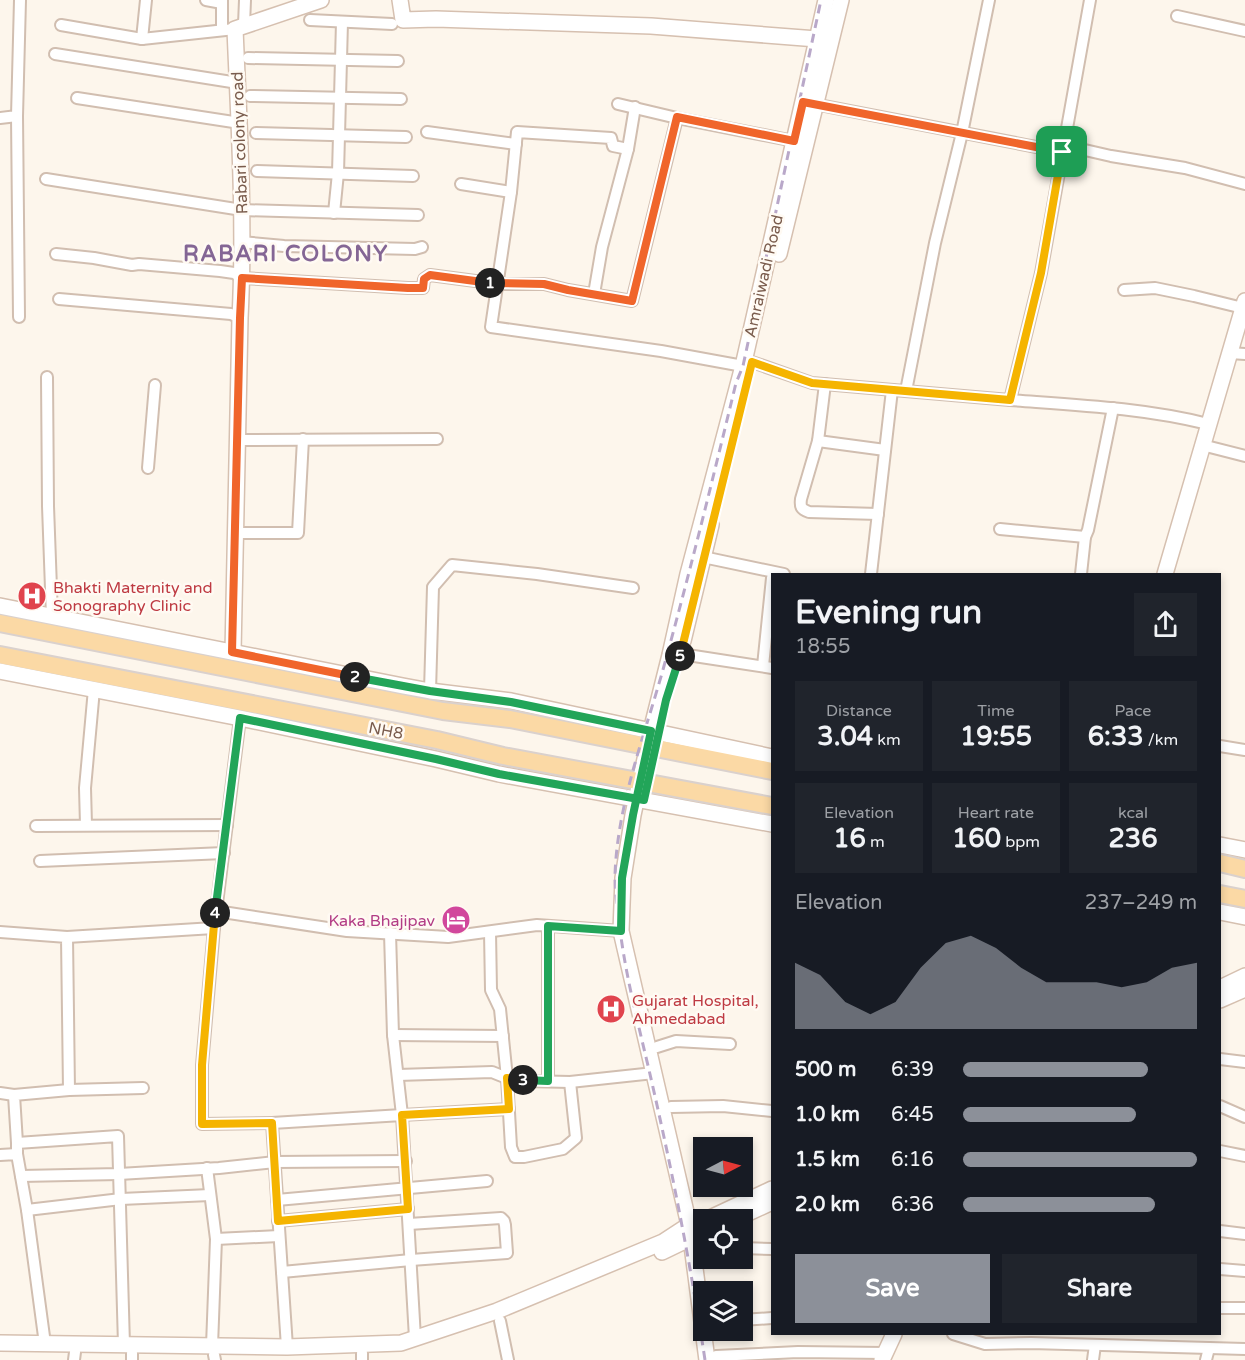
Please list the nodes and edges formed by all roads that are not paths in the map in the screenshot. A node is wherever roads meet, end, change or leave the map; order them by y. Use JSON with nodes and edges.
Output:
{"nodes":[{"id":1,"x":20,"y":0,"type":"edge"},
{"id":2,"x":146,"y":0,"type":"edge"},
{"id":3,"x":206,"y":0,"type":"edge"},
{"id":4,"x":244,"y":0,"type":"edge"},
{"id":5,"x":321,"y":0,"type":"edge"},
{"id":6,"x":400,"y":0,"type":"edge"},
{"id":7,"x":826,"y":0,"type":"edge"},
{"id":8,"x":841,"y":0,"type":"edge"},
{"id":9,"x":989,"y":0,"type":"edge"},
{"id":10,"x":1090,"y":0,"type":"edge"},
{"id":11,"x":222,"y":2,"type":"edge"},
{"id":12,"x":1177,"y":16,"type":"dead end"},
{"id":13,"x":310,"y":20,"type":"dead end"},
{"id":14,"x":342,"y":22,"type":"junction"},
{"id":15,"x":392,"y":24,"type":"dead end"},
{"id":16,"x":61,"y":25,"type":"dead end"},
{"id":17,"x":234,"y":28,"type":"junction"},
{"id":18,"x":1245,"y":31,"type":"edge"},
{"id":19,"x":142,"y":39,"type":"junction"},
{"id":20,"x":817,"y":39,"type":"junction"},
{"id":21,"x":55,"y":54,"type":"dead end"},
{"id":22,"x":248,"y":58,"type":"dead end"},
{"id":23,"x":341,"y":61,"type":"junction"},
{"id":24,"x":398,"y":61,"type":"dead end"},
{"id":25,"x":238,"y":83,"type":"junction"},
{"id":26,"x":250,"y":96,"type":"dead end"},
{"id":27,"x":340,"y":97,"type":"junction"},
{"id":28,"x":77,"y":98,"type":"dead end"},
{"id":29,"x":400,"y":99,"type":"dead end"},
{"id":30,"x":809,"y":103,"type":"junction"},
{"id":31,"x":618,"y":104,"type":"dead end"},
{"id":32,"x":635,"y":107,"type":"junction"},
{"id":33,"x":17,"y":116,"type":"junction"},
{"id":34,"x":677,"y":117,"type":"junction"},
{"id":35,"x":0,"y":118,"type":"edge"},
{"id":36,"x":240,"y":123,"type":"junction"},
{"id":37,"x":427,"y":132,"type":"dead end"},
{"id":38,"x":256,"y":133,"type":"dead end"},
{"id":39,"x":962,"y":133,"type":"junction"},
{"id":40,"x":339,"y":135,"type":"junction"},
{"id":41,"x":406,"y":137,"type":"dead end"},
{"id":42,"x":794,"y":141,"type":"junction"},
{"id":43,"x":516,"y":144,"type":"junction"},
{"id":44,"x":1063,"y":148,"type":"junction"},
{"id":45,"x":628,"y":149,"type":"junction"},
{"id":46,"x":257,"y":171,"type":"dead end"},
{"id":47,"x":338,"y":173,"type":"junction"},
{"id":48,"x":413,"y":176,"type":"dead end"},
{"id":49,"x":46,"y":179,"type":"dead end"},
{"id":50,"x":462,"y":184,"type":"dead end"},
{"id":51,"x":1245,"y":184,"type":"edge"},
{"id":52,"x":511,"y":192,"type":"junction"},
{"id":53,"x":242,"y":210,"type":"junction"},
{"id":54,"x":334,"y":213,"type":"junction"},
{"id":55,"x":418,"y":215,"type":"dead end"},
{"id":56,"x":241,"y":242,"type":"junction"},
{"id":57,"x":422,"y":247,"type":"dead end"},
{"id":58,"x":56,"y":254,"type":"dead end"},
{"id":59,"x":242,"y":278,"type":"junction"},
{"id":60,"x":498,"y":284,"type":"junction"},
{"id":61,"x":1124,"y":290,"type":"dead end"},
{"id":62,"x":594,"y":294,"type":"junction"},
{"id":63,"x":59,"y":299,"type":"dead end"},
{"id":64,"x":1244,"y":305,"type":"edge"},
{"id":65,"x":19,"y":318,"type":"dead end"},
{"id":66,"x":240,"y":318,"type":"junction"},
{"id":67,"x":1237,"y":353,"type":"edge"},
{"id":68,"x":748,"y":364,"type":"junction"},
{"id":69,"x":47,"y":377,"type":"dead end"},
{"id":70,"x":825,"y":384,"type":"junction"},
{"id":71,"x":155,"y":385,"type":"dead end"},
{"id":72,"x":892,"y":390,"type":"junction"},
{"id":73,"x":906,"y":391,"type":"junction"},
{"id":74,"x":1010,"y":400,"type":"junction"},
{"id":75,"x":1113,"y":408,"type":"junction"},
{"id":76,"x":1208,"y":424,"type":"junction"},
{"id":77,"x":303,"y":439,"type":"junction"},
{"id":78,"x":437,"y":439,"type":"dead end"},
{"id":79,"x":237,"y":440,"type":"junction"},
{"id":80,"x":818,"y":441,"type":"junction"},
{"id":81,"x":1202,"y":445,"type":"junction"},
{"id":82,"x":885,"y":450,"type":"junction"},
{"id":83,"x":1245,"y":456,"type":"edge"},
{"id":84,"x":148,"y":468,"type":"dead end"},
{"id":85,"x":878,"y":514,"type":"junction"},
{"id":86,"x":1000,"y":529,"type":"dead end"},
{"id":87,"x":235,"y":533,"type":"junction"},
{"id":88,"x":1085,"y":537,"type":"junction"},
{"id":89,"x":703,"y":557,"type":"junction"},
{"id":90,"x":870,"y":573,"type":"edge"},
{"id":91,"x":1081,"y":573,"type":"edge"},
{"id":92,"x":1165,"y":573,"type":"edge"},
{"id":93,"x":771,"y":574,"type":"edge"},
{"id":94,"x":633,"y":588,"type":"dead end"},
{"id":95,"x":0,"y":606,"type":"edge"},
{"id":96,"x":52,"y":616,"type":"junction"},
{"id":97,"x":0,"y":623,"type":"edge"},
{"id":98,"x":771,"y":626,"type":"edge"},
{"id":99,"x":232,"y":652,"type":"junction"},
{"id":100,"x":675,"y":654,"type":"junction"},
{"id":101,"x":0,"y":655,"type":"edge"},
{"id":102,"x":767,"y":667,"type":"edge"},
{"id":103,"x":0,"y":671,"type":"edge"},
{"id":104,"x":94,"y":689,"type":"junction"},
{"id":105,"x":430,"y":691,"type":"junction"},
{"id":106,"x":240,"y":718,"type":"junction"},
{"id":107,"x":653,"y":739,"type":"junction"},
{"id":108,"x":1221,"y":746,"type":"edge"},
{"id":109,"x":1245,"y":750,"type":"edge"},
{"id":110,"x":771,"y":757,"type":"edge"},
{"id":111,"x":771,"y":771,"type":"edge"},
{"id":112,"x":644,"y":782,"type":"junction"},
{"id":113,"x":640,"y":800,"type":"junction"},
{"id":114,"x":771,"y":806,"type":"edge"},
{"id":115,"x":771,"y":824,"type":"edge"},
{"id":116,"x":86,"y":825,"type":"junction"},
{"id":117,"x":227,"y":825,"type":"junction"},
{"id":118,"x":36,"y":826,"type":"dead end"},
{"id":119,"x":1221,"y":845,"type":"edge"},
{"id":120,"x":1245,"y":850,"type":"edge"},
{"id":121,"x":224,"y":853,"type":"junction"},
{"id":122,"x":39,"y":861,"type":"dead end"},
{"id":123,"x":1221,"y":863,"type":"edge"},
{"id":124,"x":1245,"y":869,"type":"edge"},
{"id":125,"x":1221,"y":894,"type":"edge"},
{"id":126,"x":1245,"y":899,"type":"edge"},
{"id":127,"x":216,"y":911,"type":"junction"},
{"id":128,"x":1221,"y":912,"type":"edge"},
{"id":129,"x":1245,"y":917,"type":"edge"},
{"id":130,"x":548,"y":926,"type":"junction"},
{"id":131,"x":213,"y":928,"type":"junction"},
{"id":132,"x":621,"y":931,"type":"junction"},
{"id":133,"x":0,"y":932,"type":"edge"},
{"id":134,"x":490,"y":932,"type":"junction"},
{"id":135,"x":390,"y":933,"type":"junction"},
{"id":136,"x":67,"y":938,"type":"junction"},
{"id":137,"x":1245,"y":976,"type":"edge"},
{"id":138,"x":1221,"y":988,"type":"edge"},
{"id":139,"x":1245,"y":989,"type":"edge"},
{"id":140,"x":1221,"y":1000,"type":"edge"},
{"id":141,"x":393,"y":1035,"type":"junction"},
{"id":142,"x":503,"y":1036,"type":"junction"},
{"id":143,"x":730,"y":1044,"type":"dead end"},
{"id":144,"x":657,"y":1047,"type":"junction"},
{"id":145,"x":1221,"y":1059,"type":"edge"},
{"id":146,"x":1245,"y":1062,"type":"edge"},
{"id":147,"x":654,"y":1073,"type":"junction"},
{"id":148,"x":398,"y":1075,"type":"junction"},
{"id":149,"x":507,"y":1078,"type":"junction"},
{"id":150,"x":548,"y":1081,"type":"junction"},
{"id":151,"x":570,"y":1082,"type":"junction"},
{"id":152,"x":143,"y":1088,"type":"dead end"},
{"id":153,"x":69,"y":1090,"type":"junction"},
{"id":154,"x":0,"y":1093,"type":"edge"},
{"id":155,"x":14,"y":1095,"type":"junction"},
{"id":156,"x":1221,"y":1106,"type":"edge"},
{"id":157,"x":671,"y":1107,"type":"junction"},
{"id":158,"x":509,"y":1109,"type":"junction"},
{"id":159,"x":771,"y":1111,"type":"edge"},
{"id":160,"x":402,"y":1115,"type":"junction"},
{"id":161,"x":1245,"y":1117,"type":"edge"},
{"id":162,"x":272,"y":1123,"type":"junction"},
{"id":163,"x":17,"y":1149,"type":"junction"},
{"id":164,"x":1221,"y":1151,"type":"edge"},
{"id":165,"x":0,"y":1155,"type":"edge"},
{"id":166,"x":1245,"y":1156,"type":"edge"},
{"id":167,"x":406,"y":1161,"type":"junction"},
{"id":168,"x":275,"y":1162,"type":"junction"},
{"id":169,"x":207,"y":1168,"type":"junction"},
{"id":170,"x":119,"y":1174,"type":"junction"},
{"id":171,"x":21,"y":1176,"type":"junction"},
{"id":172,"x":487,"y":1181,"type":"dead end"},
{"id":173,"x":407,"y":1189,"type":"junction"},
{"id":174,"x":771,"y":1190,"type":"edge"},
{"id":175,"x":210,"y":1195,"type":"junction"},
{"id":176,"x":120,"y":1199,"type":"junction"},
{"id":177,"x":277,"y":1200,"type":"junction"},
{"id":178,"x":771,"y":1202,"type":"edge"},
{"id":179,"x":408,"y":1209,"type":"junction"},
{"id":180,"x":693,"y":1209,"type":"edge"},
{"id":181,"x":695,"y":1209,"type":"edge"},
{"id":182,"x":735,"y":1209,"type":"edge"},
{"id":183,"x":27,"y":1210,"type":"junction"},
{"id":184,"x":753,"y":1211,"type":"edge"},
{"id":185,"x":278,"y":1221,"type":"junction"},
{"id":186,"x":409,"y":1224,"type":"junction"},
{"id":187,"x":693,"y":1230,"type":"edge"},
{"id":188,"x":693,"y":1231,"type":"edge"},
{"id":189,"x":1221,"y":1231,"type":"edge"},
{"id":190,"x":1245,"y":1234,"type":"edge"},
{"id":191,"x":279,"y":1236,"type":"junction"},
{"id":192,"x":216,"y":1239,"type":"junction"},
{"id":193,"x":753,"y":1248,"type":"edge"},
{"id":194,"x":771,"y":1249,"type":"edge"},
{"id":195,"x":411,"y":1260,"type":"junction"},
{"id":196,"x":703,"y":1269,"type":"edge"},
{"id":197,"x":1221,"y":1269,"type":"edge"},
{"id":198,"x":1245,"y":1271,"type":"edge"},
{"id":199,"x":282,"y":1272,"type":"junction"},
{"id":200,"x":1221,"y":1308,"type":"edge"},
{"id":201,"x":1245,"y":1308,"type":"edge"},
{"id":202,"x":771,"y":1317,"type":"edge"},
{"id":203,"x":753,"y":1319,"type":"edge"},
{"id":204,"x":500,"y":1321,"type":"junction"},
{"id":205,"x":894,"y":1335,"type":"edge"},
{"id":206,"x":956,"y":1335,"type":"edge"},
{"id":207,"x":1127,"y":1335,"type":"edge"},
{"id":208,"x":415,"y":1338,"type":"junction"},
{"id":209,"x":712,"y":1341,"type":"edge"},
{"id":210,"x":0,"y":1343,"type":"edge"},
{"id":211,"x":45,"y":1344,"type":"junction"},
{"id":212,"x":1095,"y":1345,"type":"junction"},
{"id":213,"x":1127,"y":1346,"type":"junction"},
{"id":214,"x":287,"y":1347,"type":"junction"},
{"id":215,"x":1209,"y":1348,"type":"junction"},
{"id":216,"x":1245,"y":1349,"type":"edge"},
{"id":217,"x":0,"y":1351,"type":"edge"},
{"id":218,"x":129,"y":1353,"type":"edge"},
{"id":219,"x":214,"y":1354,"type":"edge"},
{"id":220,"x":75,"y":1356,"type":"edge"},
{"id":221,"x":362,"y":1356,"type":"edge"},
{"id":222,"x":884,"y":1357,"type":"edge"},
{"id":223,"x":713,"y":1359,"type":"edge"},
{"id":224,"x":508,"y":1360,"type":"edge"},
{"id":225,"x":1093,"y":1360,"type":"edge"},
{"id":226,"x":1206,"y":1360,"type":"edge"}],
"edges":[{"from":1,"to":33,"type":"street"},
{"from":2,"to":19,"type":"street"},
{"from":3,"to":11,"type":"street"},
{"from":4,"to":17,"type":"street"},
{"from":5,"to":17,"type":"street"},
{"from":6,"to":20,"type":"street"},
{"from":7,"to":20,"type":"street","name":"Amraiwadi Road"},
{"from":8,"to":30,"type":"street"},
{"from":9,"to":39,"type":"street"},
{"from":10,"to":44,"type":"street"},
{"from":11,"to":17,"type":"street"},
{"from":12,"to":18,"type":"street"},
{"from":13,"to":14,"type":"street"},
{"from":14,"to":15,"type":"street"},
{"from":14,"to":23,"type":"street"},
{"from":16,"to":19,"type":"street"},
{"from":17,"to":19,"type":"street"},
{"from":17,"to":25,"type":"street","name":"Rabari colony road"},
{"from":20,"to":30,"type":"street","name":"Amraiwadi Road"},
{"from":21,"to":25,"type":"street"},
{"from":22,"to":23,"type":"street"},
{"from":23,"to":24,"type":"street"},
{"from":23,"to":27,"type":"street"},
{"from":25,"to":36,"type":"street","name":"Rabari colony road"},
{"from":26,"to":27,"type":"street"},
{"from":27,"to":29,"type":"street"},
{"from":27,"to":40,"type":"street"},
{"from":28,"to":36,"type":"street"},
{"from":30,"to":39,"type":"street"},
{"from":30,"to":42,"type":"street","name":"Amraiwadi Road"},
{"from":30,"to":68,"type":"street"},
{"from":31,"to":32,"type":"street"},
{"from":32,"to":34,"type":"street"},
{"from":32,"to":45,"type":"street"},
{"from":33,"to":35,"type":"street"},
{"from":33,"to":65,"type":"street"},
{"from":34,"to":42,"type":"street"},
{"from":34,"to":62,"type":"street"},
{"from":36,"to":53,"type":"street","name":"Rabari colony road"},
{"from":37,"to":43,"type":"street"},
{"from":38,"to":40,"type":"street"},
{"from":39,"to":44,"type":"street"},
{"from":39,"to":73,"type":"street"},
{"from":40,"to":41,"type":"street"},
{"from":40,"to":47,"type":"street"},
{"from":42,"to":68,"type":"street","name":"Amraiwadi Road"},
{"from":43,"to":45,"type":"street"},
{"from":43,"to":52,"type":"street"},
{"from":44,"to":51,"type":"street"},
{"from":44,"to":74,"type":"street"},
{"from":45,"to":62,"type":"street"},
{"from":46,"to":47,"type":"street"},
{"from":47,"to":48,"type":"street"},
{"from":47,"to":54,"type":"street"},
{"from":49,"to":53,"type":"street"},
{"from":50,"to":52,"type":"street"},
{"from":52,"to":60,"type":"street"},
{"from":53,"to":54,"type":"street"},
{"from":53,"to":56,"type":"street","name":"Rabari colony road"},
{"from":54,"to":55,"type":"street"},
{"from":56,"to":57,"type":"street"},
{"from":56,"to":59,"type":"street","name":"Rabari colony road"},
{"from":58,"to":59,"type":"street"},
{"from":59,"to":60,"type":"street"},
{"from":59,"to":66,"type":"street","name":"Rabari colony road"},
{"from":60,"to":62,"type":"street"},
{"from":60,"to":68,"type":"street"},
{"from":61,"to":64,"type":"street"},
{"from":63,"to":66,"type":"street"},
{"from":64,"to":67,"type":"street"},
{"from":66,"to":79,"type":"street","name":"Rabari colony road"},
{"from":67,"to":76,"type":"street"},
{"from":68,"to":70,"type":"street"},
{"from":68,"to":89,"type":"street"},
{"from":68,"to":100,"type":"street","name":"Amraiwadi Road"},
{"from":69,"to":96,"type":"street"},
{"from":70,"to":72,"type":"street"},
{"from":70,"to":80,"type":"street"},
{"from":71,"to":84,"type":"street"},
{"from":72,"to":73,"type":"street"},
{"from":72,"to":82,"type":"street"},
{"from":73,"to":74,"type":"street"},
{"from":74,"to":75,"type":"street"},
{"from":75,"to":76,"type":"street"},
{"from":75,"to":88,"type":"street"},
{"from":76,"to":81,"type":"street"},
{"from":77,"to":78,"type":"street"},
{"from":77,"to":79,"type":"street"},
{"from":77,"to":87,"type":"street"},
{"from":79,"to":87,"type":"street","name":"Rabari colony road"},
{"from":80,"to":82,"type":"street"},
{"from":80,"to":85,"type":"street"},
{"from":81,"to":83,"type":"street"},
{"from":81,"to":92,"type":"street"},
{"from":82,"to":85,"type":"street"},
{"from":85,"to":90,"type":"street"},
{"from":86,"to":88,"type":"street"},
{"from":87,"to":99,"type":"street","name":"Rabari colony road"},
{"from":88,"to":91,"type":"street"},
{"from":89,"to":93,"type":"street"},
{"from":89,"to":100,"type":"street"},
{"from":94,"to":105,"type":"street"},
{"from":95,"to":96,"type":"street"},
{"from":96,"to":99,"type":"street"},
{"from":97,"to":107,"type":"main road","name":"NH8"},
{"from":98,"to":102,"type":"street"},
{"from":99,"to":105,"type":"street"},
{"from":100,"to":102,"type":"street"},
{"from":100,"to":107,"type":"street"},
{"from":101,"to":112,"type":"main road","name":"NH8"},
{"from":103,"to":104,"type":"street"},
{"from":104,"to":106,"type":"street"},
{"from":104,"to":116,"type":"street"},
{"from":105,"to":107,"type":"street"},
{"from":106,"to":113,"type":"street"},
{"from":106,"to":117,"type":"street"},
{"from":107,"to":110,"type":"street"},
{"from":107,"to":111,"type":"main road","name":"NH8"},
{"from":107,"to":112,"type":"street"},
{"from":108,"to":109,"type":"street"},
{"from":112,"to":113,"type":"street"},
{"from":112,"to":114,"type":"main road","name":"NH8"},
{"from":113,"to":115,"type":"street"},
{"from":113,"to":132,"type":"street"},
{"from":113,"to":144,"type":"street"},
{"from":116,"to":117,"type":"street"},
{"from":116,"to":118,"type":"street"},
{"from":117,"to":121,"type":"street"},
{"from":119,"to":120,"type":"street"},
{"from":121,"to":122,"type":"street"},
{"from":121,"to":127,"type":"street"},
{"from":123,"to":124,"type":"main road"},
{"from":125,"to":126,"type":"main road"},
{"from":127,"to":131,"type":"street"},
{"from":127,"to":135,"type":"street"},
{"from":128,"to":129,"type":"street"},
{"from":130,"to":132,"type":"street"},
{"from":130,"to":134,"type":"street"},
{"from":130,"to":150,"type":"street"},
{"from":131,"to":136,"type":"street"},
{"from":131,"to":162,"type":"street"},
{"from":132,"to":147,"type":"street"},
{"from":133,"to":136,"type":"street"},
{"from":134,"to":135,"type":"street"},
{"from":134,"to":142,"type":"street"},
{"from":135,"to":141,"type":"street"},
{"from":136,"to":153,"type":"street"},
{"from":137,"to":138,"type":"street"},
{"from":139,"to":140,"type":"street"},
{"from":141,"to":142,"type":"street"},
{"from":141,"to":148,"type":"street"},
{"from":142,"to":149,"type":"street"},
{"from":143,"to":144,"type":"street"},
{"from":144,"to":157,"type":"street"},
{"from":145,"to":146,"type":"street"},
{"from":147,"to":151,"type":"street"},
{"from":147,"to":180,"type":"street"},
{"from":148,"to":149,"type":"street"},
{"from":148,"to":160,"type":"street"},
{"from":149,"to":150,"type":"street"},
{"from":149,"to":158,"type":"street"},
{"from":150,"to":151,"type":"street"},
{"from":151,"to":158,"type":"street"},
{"from":152,"to":153,"type":"street"},
{"from":153,"to":155,"type":"street"},
{"from":154,"to":155,"type":"street"},
{"from":155,"to":163,"type":"street"},
{"from":156,"to":161,"type":"street"},
{"from":157,"to":159,"type":"street"},
{"from":157,"to":181,"type":"street"},
{"from":158,"to":160,"type":"street"},
{"from":160,"to":162,"type":"street"},
{"from":160,"to":167,"type":"street"},
{"from":162,"to":168,"type":"street"},
{"from":163,"to":165,"type":"street"},
{"from":163,"to":170,"type":"street"},
{"from":163,"to":171,"type":"street"},
{"from":164,"to":166,"type":"street"},
{"from":167,"to":168,"type":"street"},
{"from":167,"to":173,"type":"street"},
{"from":168,"to":169,"type":"street"},
{"from":168,"to":177,"type":"street"},
{"from":169,"to":170,"type":"street"},
{"from":169,"to":175,"type":"street"},
{"from":170,"to":171,"type":"street"},
{"from":170,"to":176,"type":"street"},
{"from":171,"to":183,"type":"street"},
{"from":172,"to":173,"type":"street"},
{"from":173,"to":177,"type":"street"},
{"from":173,"to":179,"type":"street"},
{"from":174,"to":182,"type":"street"},
{"from":175,"to":176,"type":"street"},
{"from":175,"to":192,"type":"street"},
{"from":176,"to":183,"type":"street"},
{"from":176,"to":218,"type":"street"},
{"from":177,"to":185,"type":"street"},
{"from":178,"to":184,"type":"street"},
{"from":179,"to":185,"type":"street"},
{"from":179,"to":186,"type":"street"},
{"from":183,"to":211,"type":"street"},
{"from":185,"to":191,"type":"street"},
{"from":186,"to":195,"type":"street"},
{"from":186,"to":195,"type":"street"},
{"from":187,"to":208,"type":"street"},
{"from":188,"to":204,"type":"street"},
{"from":189,"to":190,"type":"street"},
{"from":191,"to":192,"type":"street"},
{"from":191,"to":199,"type":"street"},
{"from":192,"to":219,"type":"street"},
{"from":193,"to":194,"type":"street"},
{"from":195,"to":199,"type":"street"},
{"from":195,"to":208,"type":"street"},
{"from":196,"to":223,"type":"street"},
{"from":197,"to":198,"type":"street"},
{"from":199,"to":214,"type":"street"},
{"from":200,"to":201,"type":"street"},
{"from":202,"to":203,"type":"street"},
{"from":204,"to":221,"type":"street"},
{"from":204,"to":224,"type":"street"},
{"from":205,"to":222,"type":"street"},
{"from":206,"to":212,"type":"street"},
{"from":207,"to":213,"type":"street"},
{"from":208,"to":214,"type":"street"},
{"from":209,"to":223,"type":"street"},
{"from":210,"to":211,"type":"street"},
{"from":211,"to":218,"type":"street"},
{"from":212,"to":213,"type":"street"},
{"from":212,"to":225,"type":"street"},
{"from":213,"to":215,"type":"street"},
{"from":214,"to":219,"type":"street"},
{"from":215,"to":216,"type":"street"},
{"from":215,"to":226,"type":"street"},
{"from":217,"to":220,"type":"street"},
{"from":218,"to":219,"type":"street"},
{"from":218,"to":220,"type":"street"},
{"from":219,"to":221,"type":"street"},
{"from":222,"to":223,"type":"street"}]}
